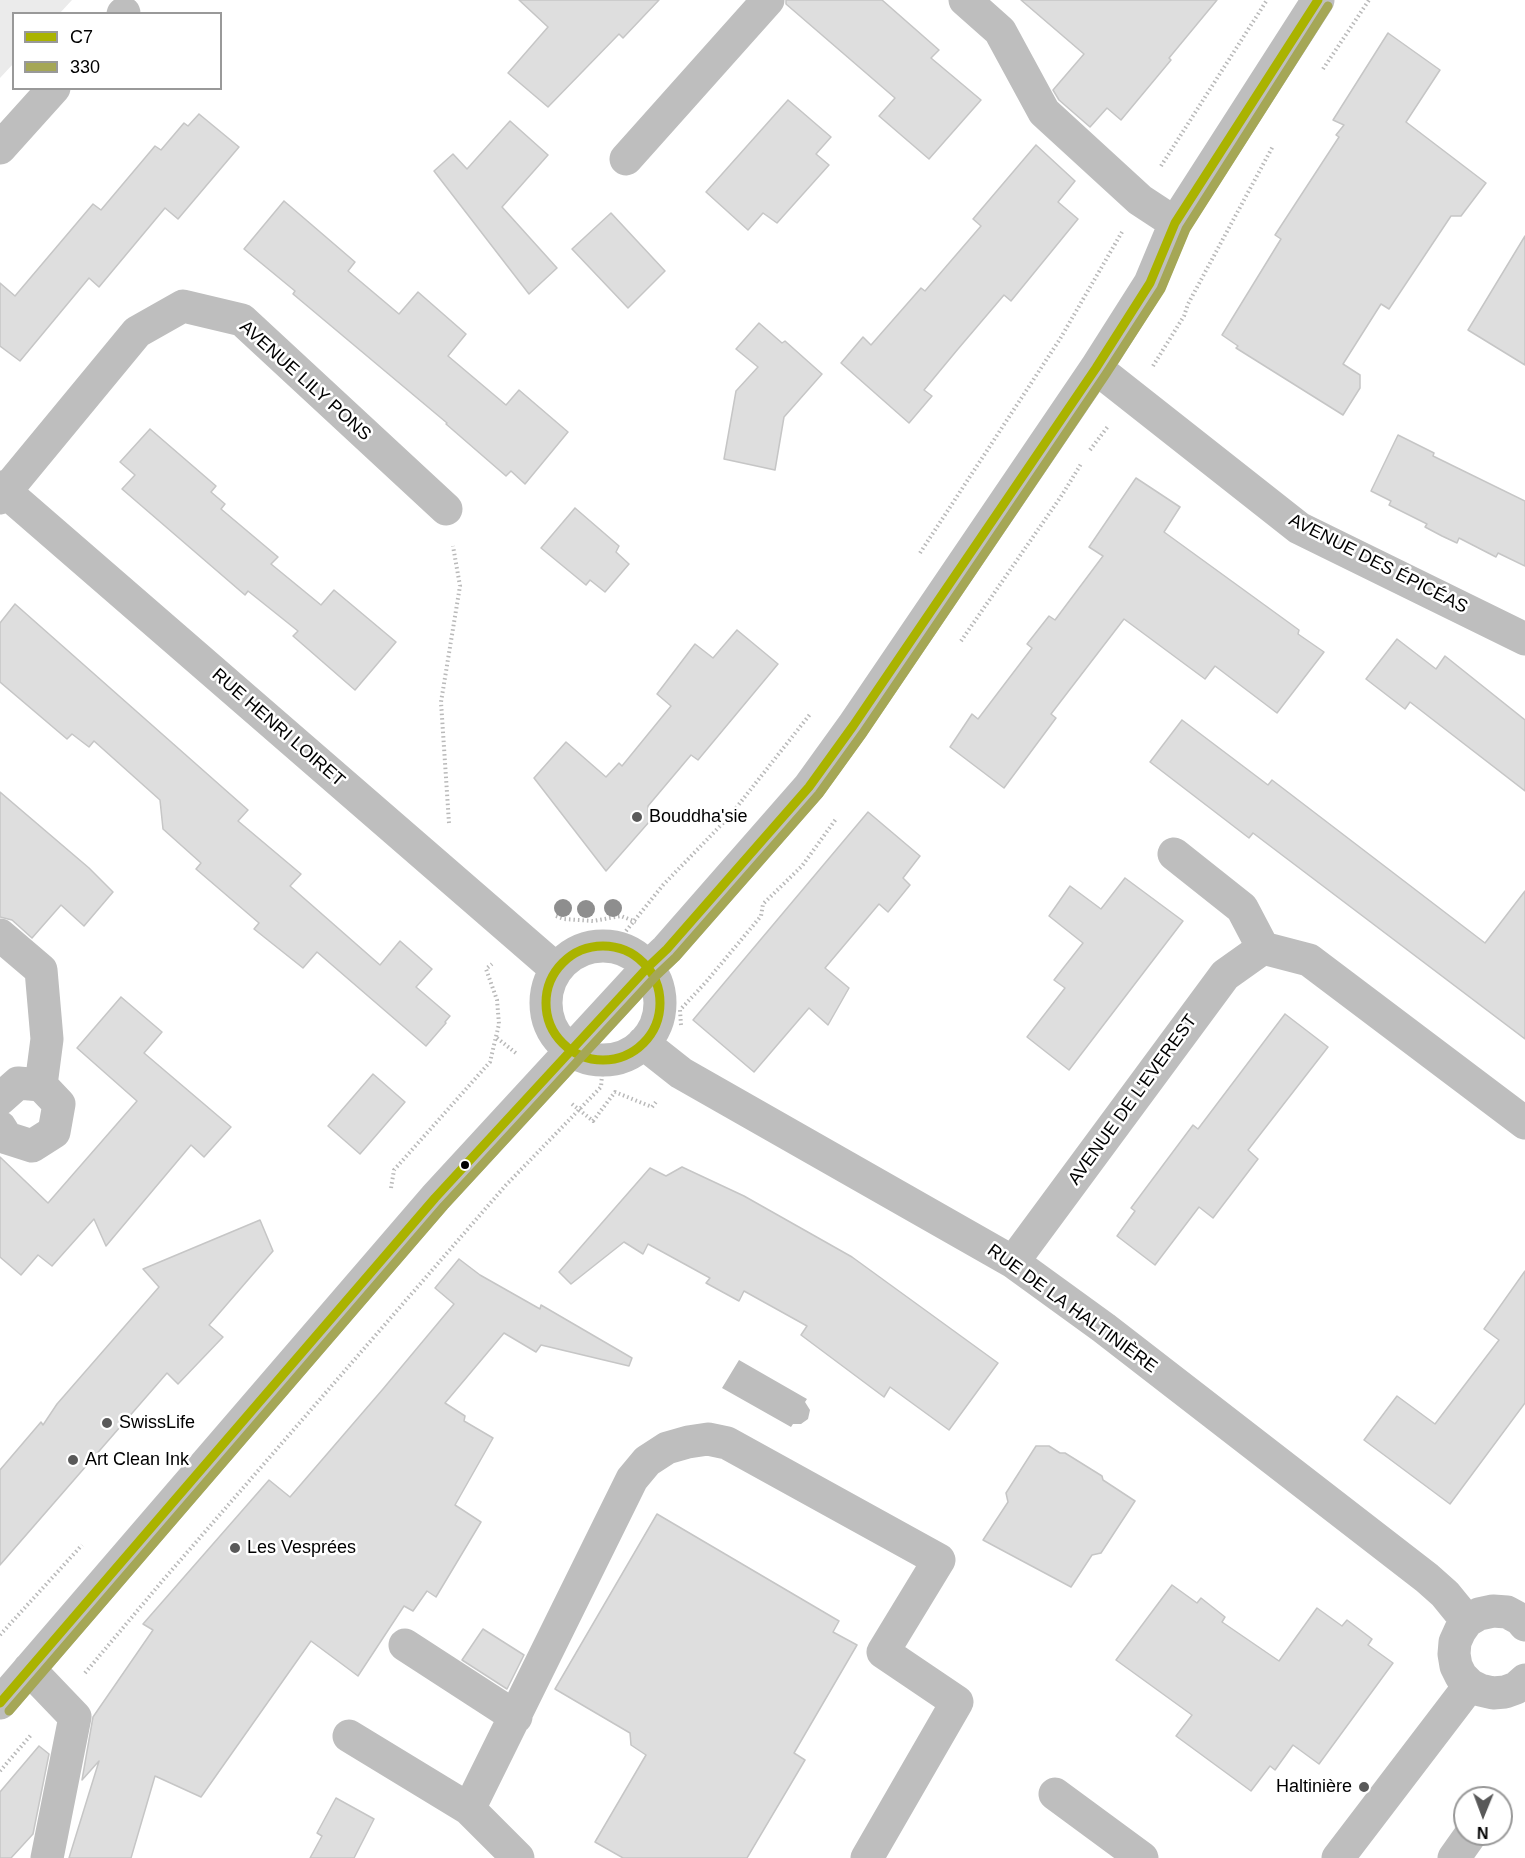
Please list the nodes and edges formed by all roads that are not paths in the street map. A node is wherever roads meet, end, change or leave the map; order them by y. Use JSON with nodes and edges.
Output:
{"nodes":[{"id":1,"x":768,"y":0,"type":"edge"},
{"id":2,"x":965,"y":0,"type":"edge"},
{"id":3,"x":1318,"y":0,"type":"edge"},
{"id":4,"x":52,"y":90,"type":"edge"},
{"id":5,"x":0,"y":148,"type":"edge"},
{"id":6,"x":626,"y":159,"type":"dead end"},
{"id":7,"x":1175,"y":223,"type":"junction"},
{"id":8,"x":1096,"y":368,"type":"junction"},
{"id":9,"x":2,"y":492,"type":"edge"},
{"id":10,"x":446,"y":509,"type":"road end"},
{"id":11,"x":1525,"y":639,"type":"edge"},
{"id":12,"x":1174,"y":854,"type":"dead end"},
{"id":13,"x":0,"y":935,"type":"edge"},
{"id":14,"x":1263,"y":948,"type":"junction"},
{"id":15,"x":648,"y":967,"type":"junction"},
{"id":16,"x":556,"y":969,"type":"junction"},
{"id":17,"x":643,"y":1043,"type":"junction"},
{"id":18,"x":588,"y":1055,"type":"junction"},
{"id":19,"x":41,"y":1085,"type":"junction"},
{"id":20,"x":0,"y":1099,"type":"edge"},
{"id":21,"x":1525,"y":1124,"type":"edge"},
{"id":22,"x":0,"y":1127,"type":"edge"},
{"id":23,"x":1013,"y":1262,"type":"junction"},
{"id":24,"x":1467,"y":1622,"type":"junction"},
{"id":25,"x":1525,"y":1625,"type":"edge"},
{"id":26,"x":405,"y":1645,"type":"dead end"},
{"id":27,"x":28,"y":1669,"type":"junction"},
{"id":28,"x":1525,"y":1680,"type":"edge"},
{"id":29,"x":1470,"y":1685,"type":"junction"},
{"id":30,"x":0,"y":1703,"type":"edge"},
{"id":31,"x":516,"y":1717,"type":"junction"},
{"id":32,"x":350,"y":1736,"type":"dead end"},
{"id":33,"x":1055,"y":1794,"type":"dead end"},
{"id":34,"x":469,"y":1809,"type":"junction"},
{"id":35,"x":47,"y":1858,"type":"edge"},
{"id":36,"x":518,"y":1858,"type":"edge"},
{"id":37,"x":867,"y":1858,"type":"edge"},
{"id":38,"x":1142,"y":1858,"type":"edge"},
{"id":39,"x":1338,"y":1858,"type":"edge"}],
"edges":[{"from":1,"to":6,"type":"street"},
{"from":2,"to":7,"type":"street"},
{"from":3,"to":7,"type":"street"},
{"from":4,"to":5,"type":"street"},
{"from":7,"to":8,"type":"street"},
{"from":8,"to":11,"type":"street","name":"AVENUE DES ÉPICÉAS"},
{"from":8,"to":15,"type":"street"},
{"from":9,"to":10,"type":"street","name":"AVENUE LILY PONS"},
{"from":9,"to":16,"type":"street","name":"RUE HENRI LOIRET"},
{"from":12,"to":14,"type":"street"},
{"from":13,"to":19,"type":"street"},
{"from":14,"to":21,"type":"street"},
{"from":14,"to":23,"type":"street","name":"AVENUE DE L'EVEREST"},
{"from":15,"to":16,"type":"street"},
{"from":15,"to":17,"type":"street"},
{"from":15,"to":18,"type":"street"},
{"from":16,"to":18,"type":"street"},
{"from":17,"to":18,"type":"street"},
{"from":17,"to":23,"type":"street","name":"RUE DE LA HALTINIÈRE"},
{"from":18,"to":27,"type":"street"},
{"from":19,"to":20,"type":"street"},
{"from":19,"to":22,"type":"street"},
{"from":23,"to":24,"type":"street","name":"RUE DE LA HALTINIÈRE"},
{"from":24,"to":25,"type":"street"},
{"from":24,"to":29,"type":"street"},
{"from":26,"to":31,"type":"street"},
{"from":27,"to":30,"type":"street"},
{"from":27,"to":35,"type":"street"},
{"from":28,"to":29,"type":"street"},
{"from":29,"to":39,"type":"street"},
{"from":31,"to":34,"type":"street"},
{"from":31,"to":37,"type":"street"},
{"from":32,"to":34,"type":"street"},
{"from":33,"to":38,"type":"street"},
{"from":34,"to":36,"type":"street"}]}
